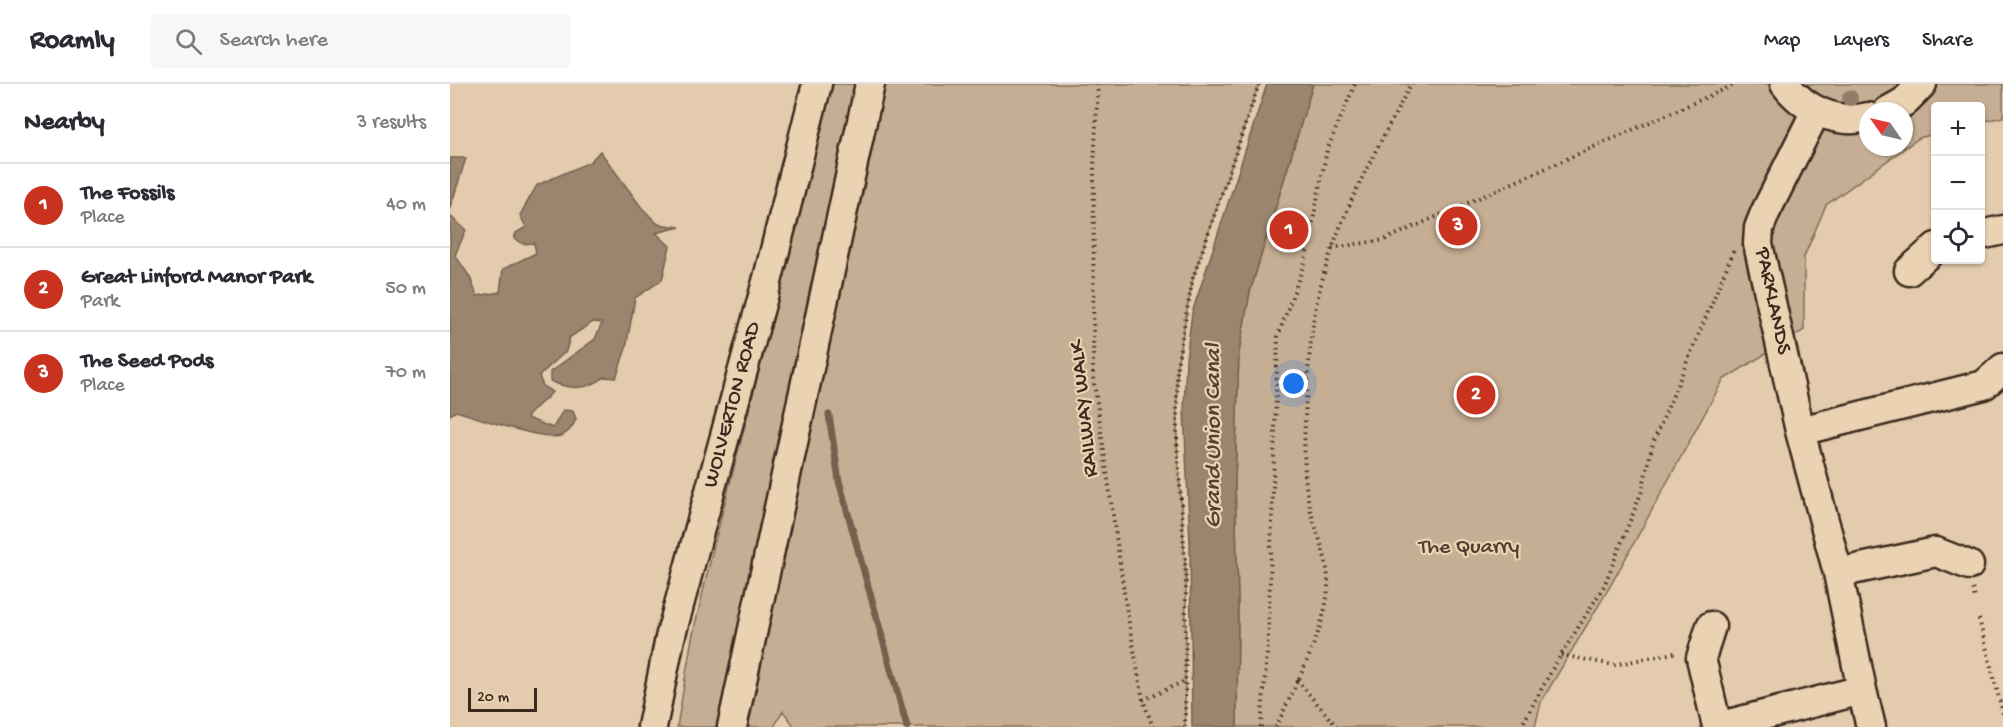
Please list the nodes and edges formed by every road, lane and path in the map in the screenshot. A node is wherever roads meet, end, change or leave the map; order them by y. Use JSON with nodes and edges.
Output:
{"nodes":[{"id":1,"x":817,"y":84,"type":"edge"},
{"id":2,"x":870,"y":84,"type":"edge"},
{"id":3,"x":1098,"y":84,"type":"edge"},
{"id":4,"x":1259,"y":84,"type":"edge"},
{"id":5,"x":1355,"y":84,"type":"edge"},
{"id":6,"x":1411,"y":84,"type":"edge"},
{"id":7,"x":1736,"y":84,"type":"edge"},
{"id":8,"x":1785,"y":84,"type":"edge"},
{"id":9,"x":1922,"y":84,"type":"edge"},
{"id":10,"x":1904,"y":102,"type":"edge"},
{"id":11,"x":1816,"y":111,"type":"junction"},
{"id":12,"x":1859,"y":117,"type":"edge"},
{"id":13,"x":2003,"y":230,"type":"edge"},
{"id":14,"x":1985,"y":234,"type":"edge"},
{"id":15,"x":1737,"y":242,"type":"dead end"},
{"id":16,"x":1332,"y":248,"type":"junction"},
{"id":17,"x":1931,"y":251,"type":"edge"},
{"id":18,"x":1909,"y":271,"type":"dead end"},
{"id":19,"x":2003,"y":368,"type":"edge"},
{"id":20,"x":1800,"y":431,"type":"junction"},
{"id":21,"x":1969,"y":565,"type":"dead end"},
{"id":22,"x":1838,"y":573,"type":"junction"},
{"id":23,"x":1979,"y":619,"type":"dead end"},
{"id":24,"x":1708,"y":636,"type":"joint"},
{"id":25,"x":1561,"y":656,"type":"junction"},
{"id":26,"x":2003,"y":676,"type":"edge"},
{"id":27,"x":1995,"y":678,"type":"junction"},
{"id":28,"x":1297,"y":680,"type":"junction"},
{"id":29,"x":1185,"y":681,"type":"junction"},
{"id":30,"x":1862,"y":690,"type":"junction"},
{"id":31,"x":1143,"y":700,"type":"junction"},
{"id":32,"x":2003,"y":714,"type":"edge"},
{"id":33,"x":1717,"y":726,"type":"edge"},
{"id":34,"x":652,"y":727,"type":"edge"},
{"id":35,"x":732,"y":727,"type":"edge"},
{"id":36,"x":1153,"y":727,"type":"edge"},
{"id":37,"x":1185,"y":727,"type":"edge"},
{"id":38,"x":1261,"y":727,"type":"edge"},
{"id":39,"x":1276,"y":727,"type":"edge"},
{"id":40,"x":1337,"y":727,"type":"edge"},
{"id":41,"x":1521,"y":727,"type":"edge"},
{"id":42,"x":1871,"y":727,"type":"edge"}],
"edges":[{"from":1,"to":34,"type":"street","name":"WOLVERTON ROAD"},
{"from":2,"to":35,"type":"street"},
{"from":3,"to":31,"type":"path","name":"RAILWAY WALK"},
{"from":4,"to":29,"type":"path"},
{"from":5,"to":38,"type":"path"},
{"from":6,"to":16,"type":"path"},
{"from":7,"to":16,"type":"path"},
{"from":8,"to":11,"type":"street"},
{"from":9,"to":10,"type":"street"},
{"from":11,"to":12,"type":"street"},
{"from":11,"to":20,"type":"street","name":"PARKLANDS"},
{"from":13,"to":14,"type":"street"},
{"from":15,"to":25,"type":"path"},
{"from":16,"to":28,"type":"path"},
{"from":17,"to":18,"type":"street"},
{"from":19,"to":20,"type":"street"},
{"from":20,"to":22,"type":"street","name":"PARKLANDS"},
{"from":21,"to":22,"type":"street"},
{"from":22,"to":30,"type":"street","name":"PARKLANDS"},
{"from":23,"to":27,"type":"path"},
{"from":24,"to":25,"type":"path"},
{"from":24,"to":33,"type":"street"},
{"from":25,"to":41,"type":"path"},
{"from":26,"to":27,"type":"path"},
{"from":27,"to":32,"type":"path"},
{"from":28,"to":39,"type":"path"},
{"from":28,"to":40,"type":"path"},
{"from":29,"to":31,"type":"path"},
{"from":29,"to":37,"type":"path"},
{"from":30,"to":33,"type":"street"},
{"from":30,"to":42,"type":"street","name":"PARKLANDS"},
{"from":31,"to":36,"type":"path","name":"RAILWAY WALK"}]}
